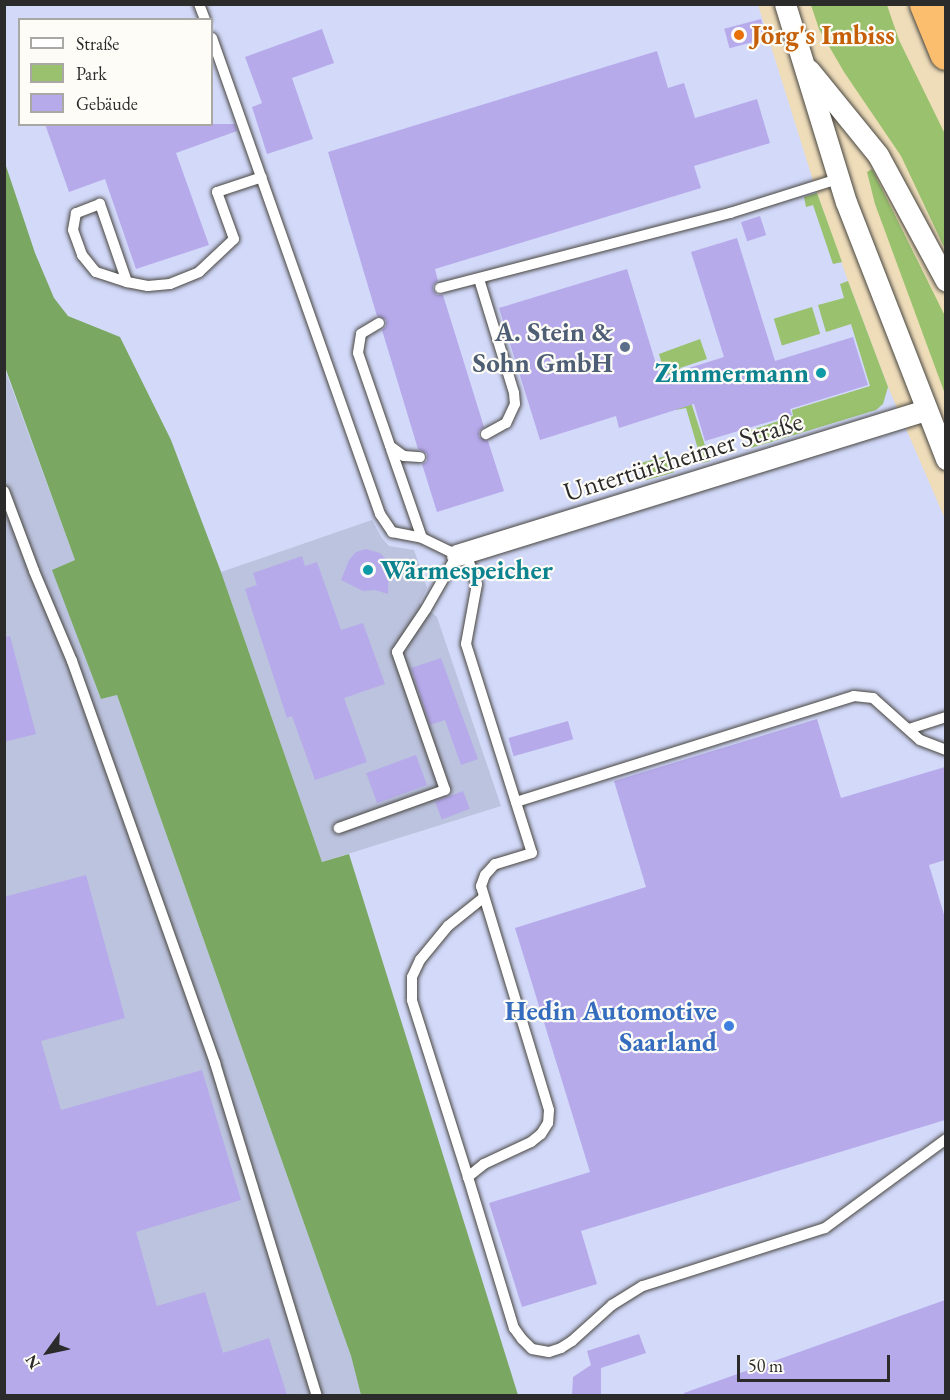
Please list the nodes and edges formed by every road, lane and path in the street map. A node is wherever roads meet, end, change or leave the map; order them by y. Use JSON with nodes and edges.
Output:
{"nodes":[{"id":1,"x":785,"y":4,"type":"edge"},
{"id":2,"x":926,"y":4,"type":"edge"},
{"id":3,"x":213,"y":41,"type":"edge"},
{"id":4,"x":945,"y":53,"type":"edge"},
{"id":5,"x":803,"y":63,"type":"junction"},
{"id":6,"x":262,"y":177,"type":"junction"},
{"id":7,"x":838,"y":179,"type":"junction"},
{"id":8,"x":479,"y":279,"type":"junction"},
{"id":9,"x":945,"y":281,"type":"edge"},
{"id":10,"x":127,"y":282,"type":"junction"},
{"id":11,"x":440,"y":288,"type":"dead end"},
{"id":12,"x":380,"y":323,"type":"dead end"},
{"id":13,"x":926,"y":410,"type":"junction"},
{"id":14,"x":486,"y":434,"type":"dead end"},
{"id":15,"x":390,"y":446,"type":"junction"},
{"id":16,"x":420,"y":457,"type":"dead end"},
{"id":17,"x":945,"y":459,"type":"edge"},
{"id":18,"x":4,"y":491,"type":"edge"},
{"id":19,"x":422,"y":538,"type":"junction"},
{"id":20,"x":461,"y":554,"type":"junction"},
{"id":21,"x":945,"y":717,"type":"edge"},
{"id":22,"x":909,"y":729,"type":"junction"},
{"id":23,"x":945,"y":750,"type":"edge"},
{"id":24,"x":516,"y":802,"type":"junction"},
{"id":25,"x":339,"y":828,"type":"dead end"},
{"id":26,"x":483,"y":898,"type":"junction"},
{"id":27,"x":945,"y":1139,"type":"edge"},
{"id":28,"x":468,"y":1177,"type":"junction"},
{"id":29,"x":317,"y":1395,"type":"edge"}],
"edges":[{"from":1,"to":5,"type":"street"},
{"from":2,"to":4,"type":"highway"},
{"from":3,"to":6,"type":"lane"},
{"from":5,"to":7,"type":"street"},
{"from":5,"to":9,"type":"street"},
{"from":6,"to":10,"type":"lane"},
{"from":6,"to":19,"type":"lane"},
{"from":7,"to":8,"type":"lane"},
{"from":7,"to":13,"type":"street"},
{"from":8,"to":11,"type":"lane"},
{"from":8,"to":14,"type":"lane"},
{"from":10,"to":10,"type":"lane"},
{"from":12,"to":15,"type":"lane"},
{"from":13,"to":17,"type":"street"},
{"from":13,"to":20,"type":"street","name":"Untertürkheimer Straße"},
{"from":15,"to":16,"type":"lane"},
{"from":15,"to":19,"type":"lane"},
{"from":18,"to":29,"type":"lane"},
{"from":19,"to":20,"type":"lane"},
{"from":20,"to":24,"type":"lane"},
{"from":20,"to":25,"type":"lane"},
{"from":21,"to":22,"type":"lane"},
{"from":22,"to":23,"type":"lane"},
{"from":22,"to":24,"type":"lane"},
{"from":24,"to":26,"type":"lane"},
{"from":26,"to":28,"type":"lane"},
{"from":26,"to":28,"type":"lane"},
{"from":27,"to":28,"type":"lane"}]}
